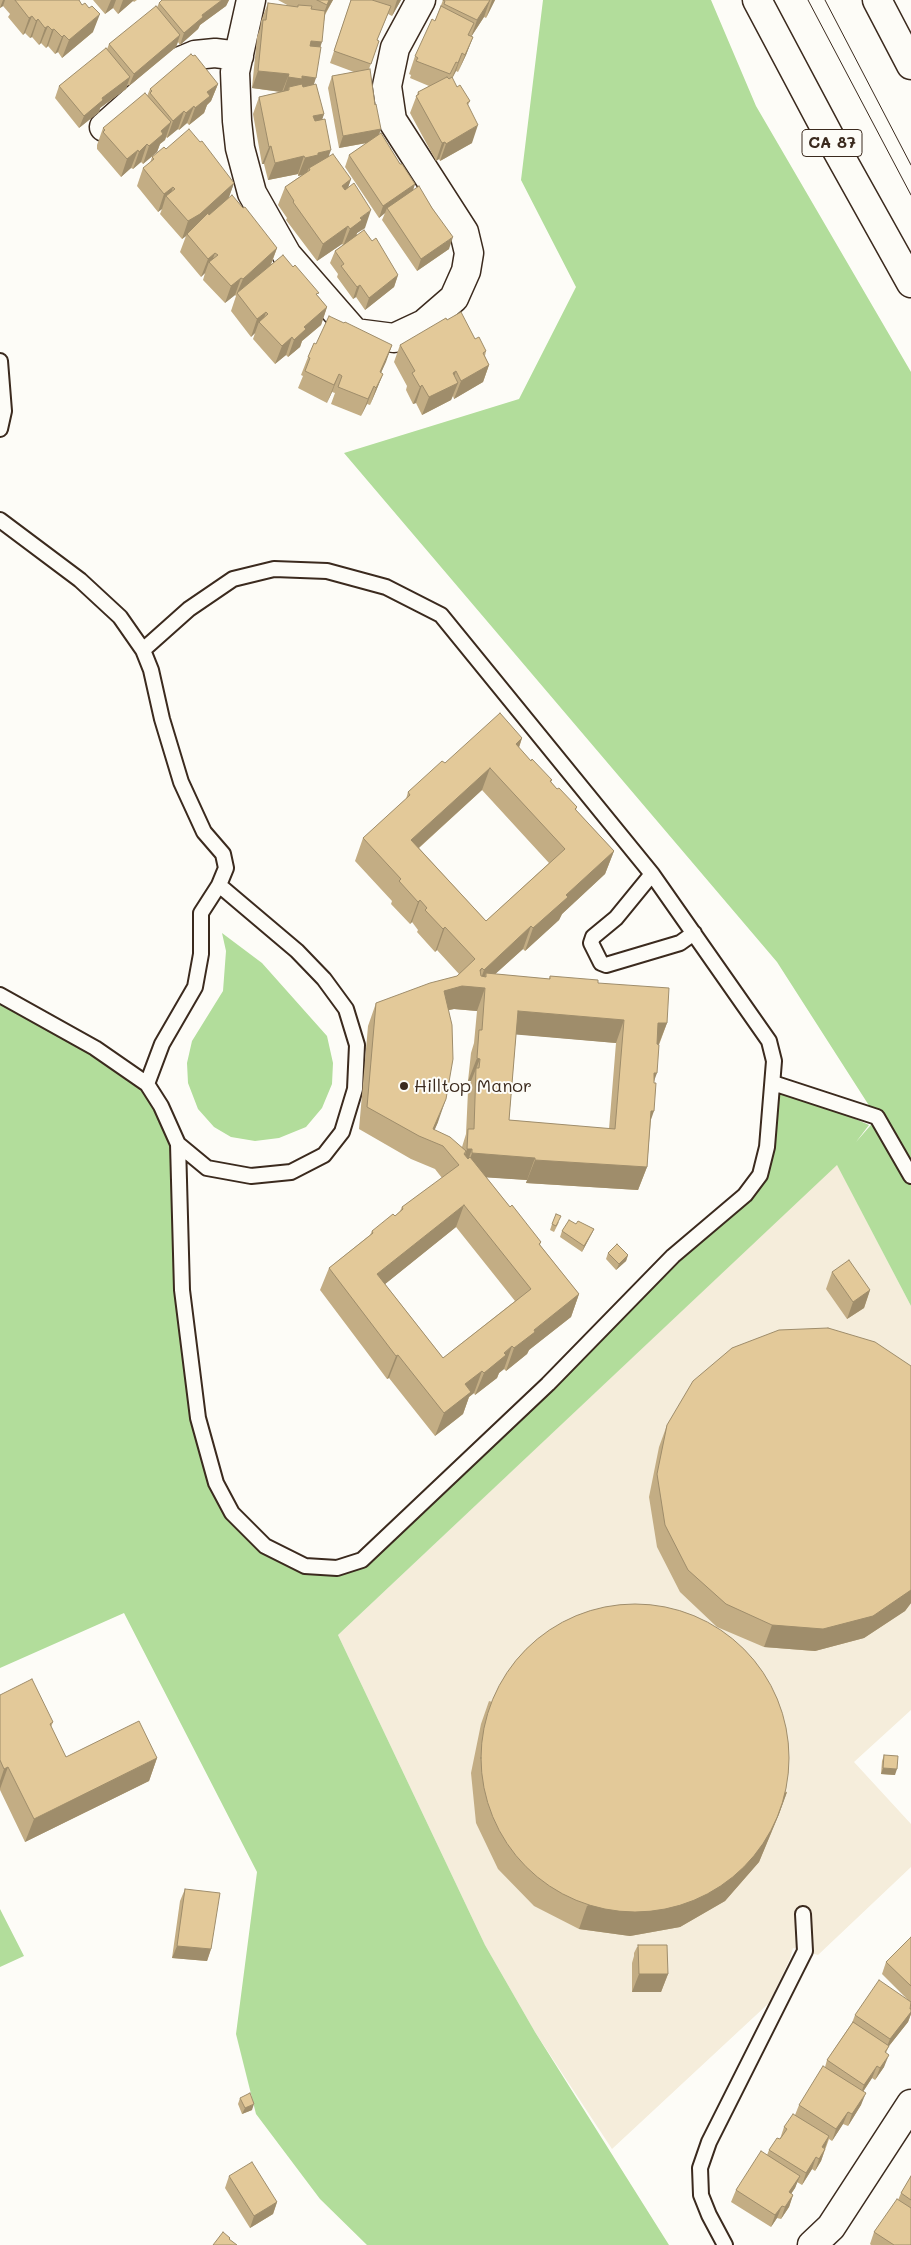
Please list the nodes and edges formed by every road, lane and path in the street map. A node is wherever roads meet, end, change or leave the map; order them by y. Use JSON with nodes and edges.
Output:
{"nodes":[{"id":1,"x":251,"y":0,"type":"edge"},
{"id":2,"x":422,"y":0,"type":"edge"},
{"id":3,"x":757,"y":0,"type":"edge"},
{"id":4,"x":877,"y":0,"type":"edge"},
{"id":5,"x":239,"y":56,"type":"junction"},
{"id":6,"x":911,"y":64,"type":"edge"},
{"id":7,"x":104,"y":127,"type":"edge"},
{"id":8,"x":911,"y":283,"type":"edge"},
{"id":9,"x":0,"y":361,"type":"edge"},
{"id":10,"x":0,"y":429,"type":"edge"},
{"id":11,"x":0,"y":520,"type":"edge"},
{"id":12,"x":143,"y":650,"type":"junction"},
{"id":13,"x":652,"y":874,"type":"junction"},
{"id":14,"x":220,"y":885,"type":"junction"},
{"id":15,"x":694,"y":933,"type":"junction"},
{"id":16,"x":0,"y":995,"type":"edge"},
{"id":17,"x":773,"y":1083,"type":"junction"},
{"id":18,"x":147,"y":1084,"type":"junction"},
{"id":19,"x":178,"y":1144,"type":"junction"},
{"id":20,"x":911,"y":1176,"type":"edge"},
{"id":21,"x":803,"y":1914,"type":"dead end"},
{"id":22,"x":911,"y":2104,"type":"edge"},
{"id":23,"x":725,"y":2245,"type":"edge"},
{"id":24,"x":812,"y":2245,"type":"edge"}],
"edges":[{"from":1,"to":5,"type":"main road"},
{"from":2,"to":5,"type":"main road"},
{"from":3,"to":8,"type":"main road","number":"CA 87"},
{"from":4,"to":6,"type":"main road"},
{"from":5,"to":7,"type":"main road"},
{"from":9,"to":10,"type":"lane"},
{"from":11,"to":12,"type":"lane"},
{"from":12,"to":13,"type":"lane"},
{"from":12,"to":14,"type":"lane"},
{"from":13,"to":15,"type":"lane"},
{"from":13,"to":15,"type":"lane"},
{"from":14,"to":18,"type":"lane"},
{"from":14,"to":19,"type":"lane"},
{"from":15,"to":17,"type":"lane"},
{"from":16,"to":18,"type":"lane"},
{"from":17,"to":19,"type":"lane"},
{"from":17,"to":20,"type":"lane"},
{"from":18,"to":19,"type":"lane"},
{"from":21,"to":23,"type":"lane"},
{"from":22,"to":24,"type":"main road"}]}
